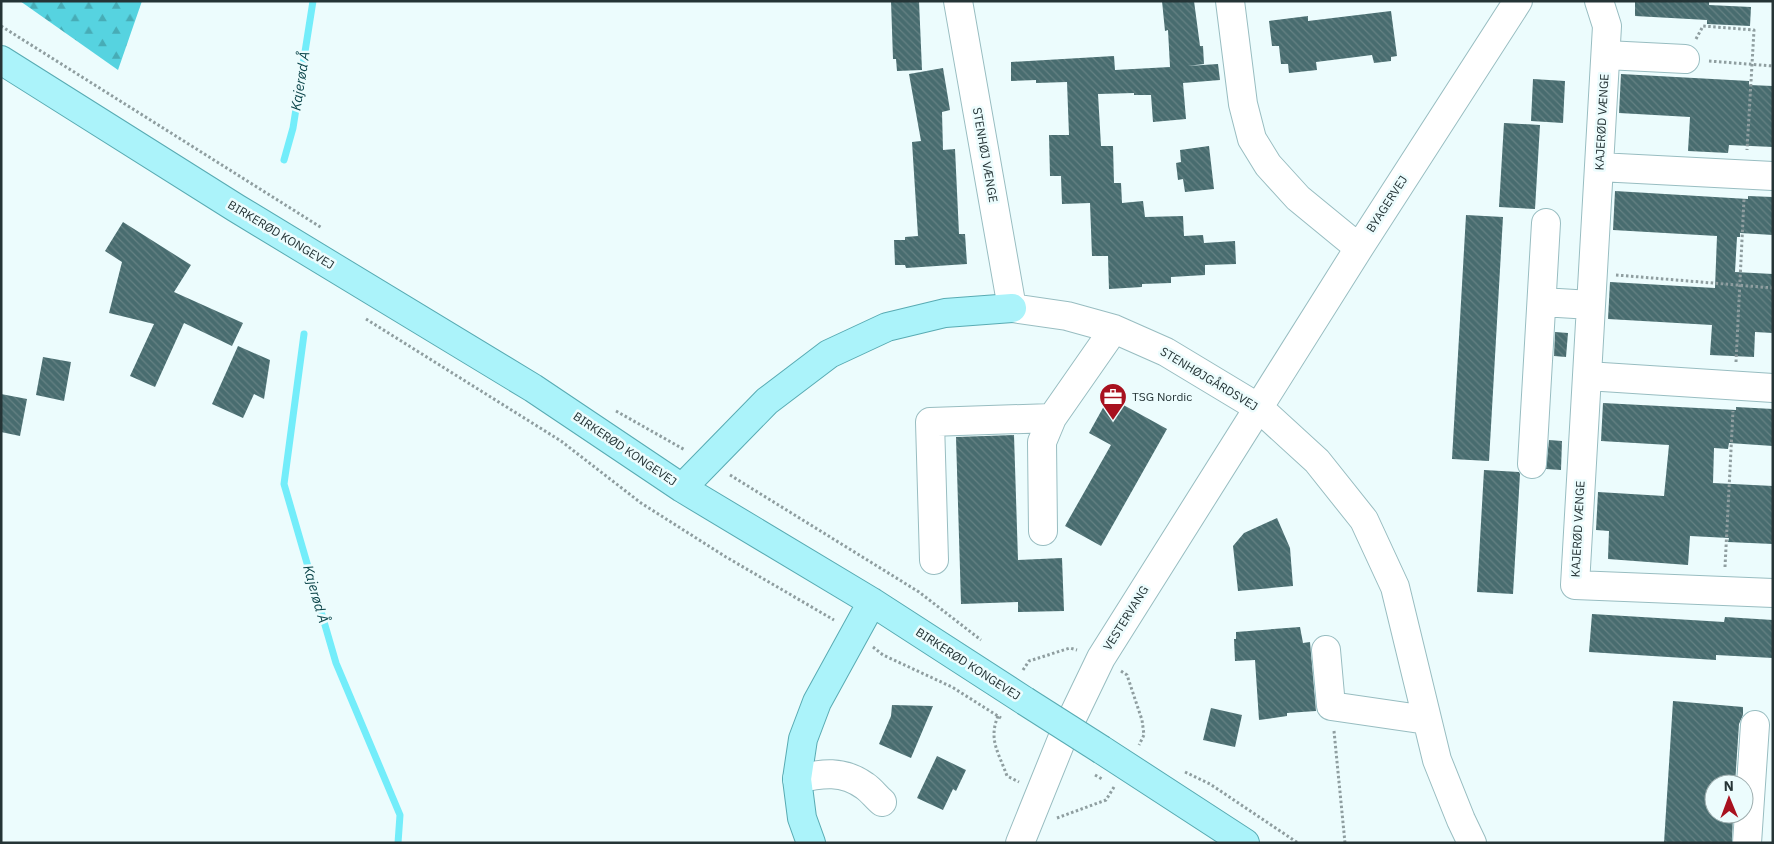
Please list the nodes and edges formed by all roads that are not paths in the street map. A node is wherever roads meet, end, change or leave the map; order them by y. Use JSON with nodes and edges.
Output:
{"nodes":[{"id":1,"x":958,"y":1,"type":"edge"},
{"id":2,"x":1230,"y":1,"type":"edge"},
{"id":3,"x":1518,"y":1,"type":"edge"},
{"id":4,"x":1599,"y":1,"type":"edge"},
{"id":5,"x":1606,"y":55,"type":"junction"},
{"id":6,"x":1685,"y":59,"type":"road end"},
{"id":7,"x":1,"y":60,"type":"edge"},
{"id":8,"x":1599,"y":167,"type":"junction"},
{"id":9,"x":1773,"y":176,"type":"edge"},
{"id":10,"x":1546,"y":223,"type":"dead end"},
{"id":11,"x":1359,"y":248,"type":"junction"},
{"id":12,"x":1542,"y":302,"type":"junction"},
{"id":13,"x":1591,"y":305,"type":"junction"},
{"id":14,"x":1012,"y":308,"type":"junction"},
{"id":15,"x":1114,"y":328,"type":"junction"},
{"id":16,"x":1587,"y":376,"type":"junction"},
{"id":17,"x":1773,"y":388,"type":"edge"},
{"id":18,"x":1259,"y":408,"type":"junction"},
{"id":19,"x":1052,"y":418,"type":"junction"},
{"id":20,"x":1532,"y":464,"type":"dead end"},
{"id":21,"x":682,"y":488,"type":"junction"},
{"id":22,"x":1043,"y":531,"type":"dead end"},
{"id":23,"x":934,"y":560,"type":"dead end"},
{"id":24,"x":1773,"y":593,"type":"edge"},
{"id":25,"x":872,"y":602,"type":"junction"},
{"id":26,"x":1326,"y":650,"type":"dead end"},
{"id":27,"x":1427,"y":720,"type":"junction"},
{"id":28,"x":1755,"y":725,"type":"dead end"},
{"id":29,"x":797,"y":779,"type":"junction"},
{"id":30,"x":882,"y":802,"type":"dead end"},
{"id":31,"x":811,"y":843,"type":"edge"},
{"id":32,"x":1020,"y":843,"type":"edge"},
{"id":33,"x":1245,"y":843,"type":"edge"},
{"id":34,"x":1472,"y":843,"type":"edge"},
{"id":35,"x":1747,"y":843,"type":"edge"}],
"edges":[{"from":1,"to":14,"type":"street","name":"STENHØJ VÆNGE"},
{"from":2,"to":11,"type":"street"},
{"from":3,"to":11,"type":"street","name":"BYAGERVEJ"},
{"from":4,"to":5,"type":"street","name":"KAJERØD VÆNGE"},
{"from":5,"to":6,"type":"street"},
{"from":5,"to":8,"type":"street","name":"KAJERØD VÆNGE"},
{"from":7,"to":21,"type":"main road","name":"BIRKERØD KONGEVEJ"},
{"from":8,"to":9,"type":"street"},
{"from":8,"to":13,"type":"street","name":"KAJERØD VÆNGE"},
{"from":10,"to":12,"type":"street"},
{"from":11,"to":18,"type":"street","name":"BYAGERVEJ"},
{"from":12,"to":13,"type":"street"},
{"from":12,"to":20,"type":"street"},
{"from":13,"to":16,"type":"street","name":"KAJERØD VÆNGE"},
{"from":14,"to":15,"type":"street","name":"STENHØJGÅRDSVEJ"},
{"from":14,"to":21,"type":"main road"},
{"from":15,"to":18,"type":"street","name":"STENHØJGÅRDSVEJ"},
{"from":15,"to":19,"type":"street"},
{"from":16,"to":17,"type":"street"},
{"from":16,"to":24,"type":"street","name":"KAJERØD VÆNGE"},
{"from":18,"to":27,"type":"street","name":"STENHØJGÅRDSVEJ"},
{"from":18,"to":32,"type":"street","name":"VESTERVANG"},
{"from":19,"to":22,"type":"street"},
{"from":19,"to":23,"type":"street"},
{"from":21,"to":25,"type":"main road","name":"BIRKERØD KONGEVEJ"},
{"from":25,"to":29,"type":"main road"},
{"from":25,"to":33,"type":"main road","name":"BIRKERØD KONGEVEJ","bridge":true},
{"from":26,"to":27,"type":"street"},
{"from":27,"to":34,"type":"street","name":"STENHØJGÅRDSVEJ"},
{"from":28,"to":35,"type":"street"},
{"from":29,"to":30,"type":"street"},
{"from":29,"to":31,"type":"main road"}]}
